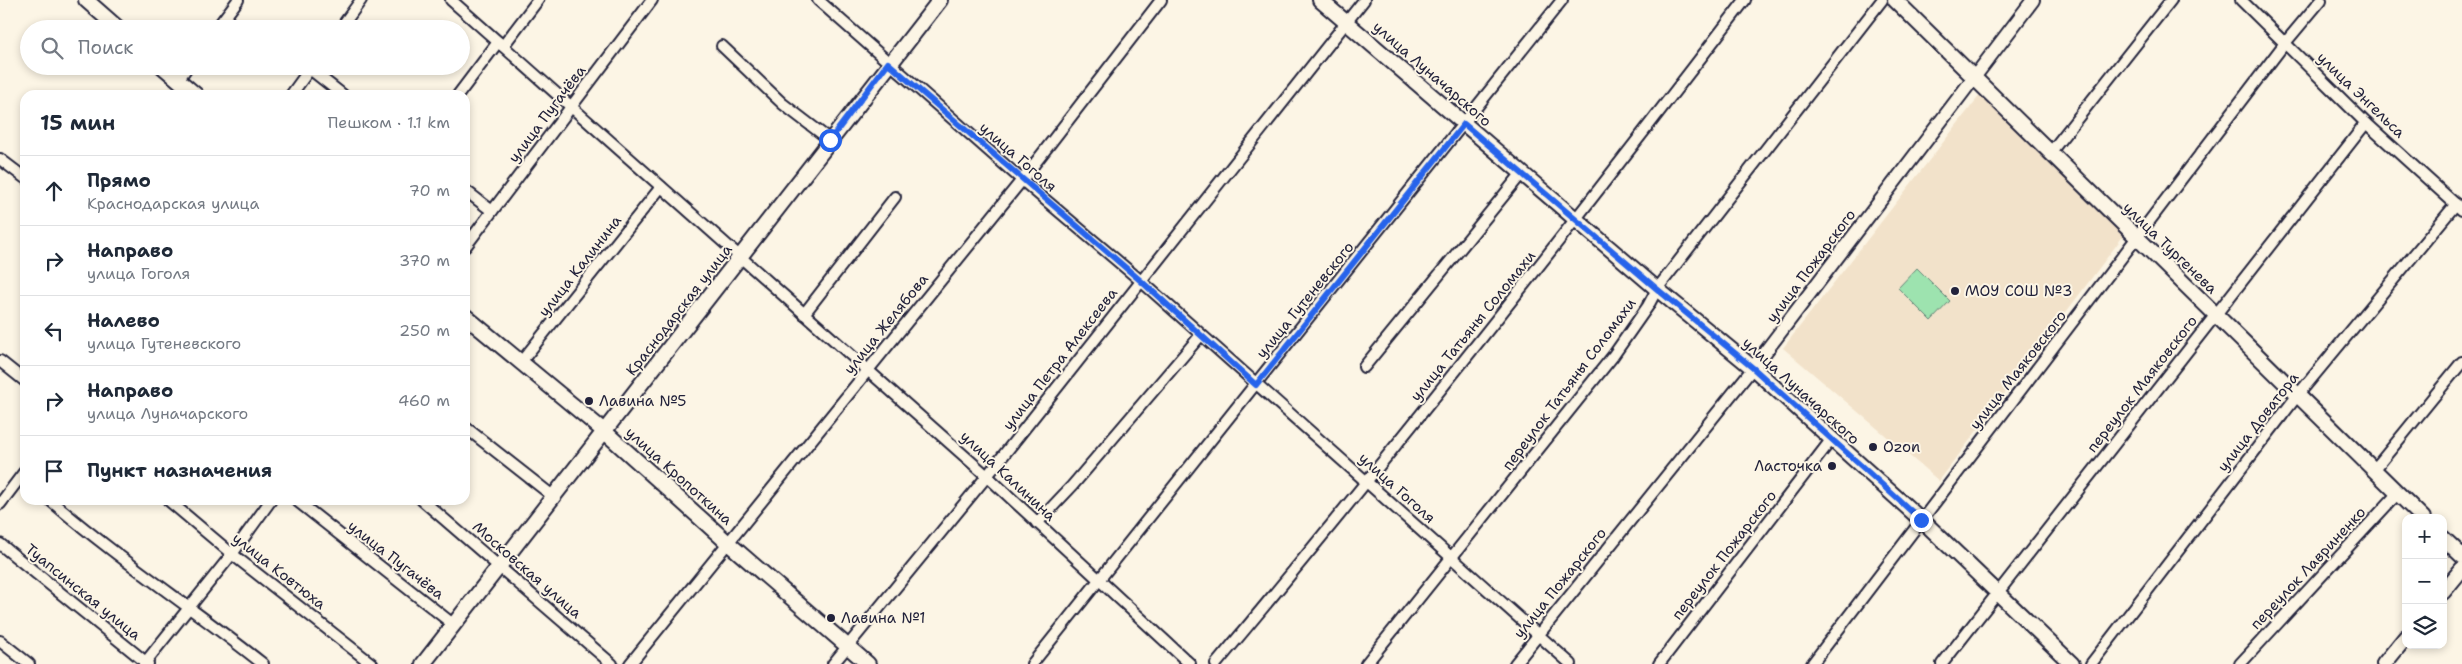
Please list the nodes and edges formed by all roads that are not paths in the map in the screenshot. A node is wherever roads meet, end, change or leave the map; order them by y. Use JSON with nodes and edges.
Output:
{"nodes":[{"id":1,"x":86,"y":0,"type":"edge"},
{"id":2,"x":238,"y":0,"type":"edge"},
{"id":3,"x":361,"y":0,"type":"edge"},
{"id":4,"x":450,"y":0,"type":"edge"},
{"id":5,"x":538,"y":0,"type":"edge"},
{"id":6,"x":652,"y":0,"type":"edge"},
{"id":7,"x":818,"y":0,"type":"edge"},
{"id":8,"x":940,"y":0,"type":"edge"},
{"id":9,"x":1161,"y":0,"type":"edge"},
{"id":10,"x":1320,"y":0,"type":"edge"},
{"id":11,"x":1364,"y":0,"type":"edge"},
{"id":12,"x":1562,"y":0,"type":"edge"},
{"id":13,"x":1745,"y":0,"type":"edge"},
{"id":14,"x":1882,"y":0,"type":"edge"},
{"id":15,"x":1895,"y":0,"type":"edge"},
{"id":16,"x":2033,"y":0,"type":"edge"},
{"id":17,"x":2171,"y":0,"type":"edge"},
{"id":18,"x":2241,"y":0,"type":"edge"},
{"id":19,"x":2321,"y":0,"type":"edge"},
{"id":20,"x":109,"y":20,"type":"edge"},
{"id":21,"x":223,"y":20,"type":"edge"},
{"id":22,"x":347,"y":20,"type":"edge"},
{"id":23,"x":1347,"y":21,"type":"junction"},
{"id":24,"x":2285,"y":43,"type":"junction"},
{"id":25,"x":500,"y":44,"type":"junction"},
{"id":26,"x":722,"y":46,"type":"dead end"},
{"id":27,"x":888,"y":63,"type":"junction"},
{"id":28,"x":172,"y":75,"type":"edge"},
{"id":29,"x":182,"y":75,"type":"edge"},
{"id":30,"x":306,"y":75,"type":"edge"},
{"id":31,"x":319,"y":75,"type":"edge"},
{"id":32,"x":1974,"y":79,"type":"junction"},
{"id":33,"x":178,"y":80,"type":"junction"},
{"id":34,"x":190,"y":90,"type":"edge"},
{"id":35,"x":295,"y":90,"type":"edge"},
{"id":36,"x":337,"y":90,"type":"edge"},
{"id":37,"x":462,"y":90,"type":"edge"},
{"id":38,"x":572,"y":107,"type":"junction"},
{"id":39,"x":2366,"y":123,"type":"junction"},
{"id":40,"x":1464,"y":124,"type":"junction"},
{"id":41,"x":830,"y":140,"type":"junction"},
{"id":42,"x":2050,"y":153,"type":"junction"},
{"id":43,"x":0,"y":159,"type":"edge"},
{"id":44,"x":1522,"y":173,"type":"junction"},
{"id":45,"x":20,"y":174,"type":"edge"},
{"id":46,"x":1022,"y":180,"type":"junction"},
{"id":47,"x":662,"y":187,"type":"junction"},
{"id":48,"x":470,"y":194,"type":"edge"},
{"id":49,"x":895,"y":197,"type":"dead end"},
{"id":50,"x":2459,"y":206,"type":"edge"},
{"id":51,"x":492,"y":211,"type":"junction"},
{"id":52,"x":1578,"y":219,"type":"junction"},
{"id":53,"x":2137,"y":239,"type":"junction"},
{"id":54,"x":470,"y":240,"type":"edge"},
{"id":55,"x":741,"y":257,"type":"junction"},
{"id":56,"x":1141,"y":281,"type":"junction"},
{"id":57,"x":1657,"y":289,"type":"junction"},
{"id":58,"x":804,"y":314,"type":"junction"},
{"id":59,"x":2215,"y":314,"type":"junction"},
{"id":60,"x":470,"y":320,"type":"edge"},
{"id":61,"x":1201,"y":335,"type":"junction"},
{"id":62,"x":0,"y":361,"type":"edge"},
{"id":63,"x":521,"y":362,"type":"junction"},
{"id":64,"x":2462,"y":362,"type":"edge"},
{"id":65,"x":1364,"y":367,"type":"dead end"},
{"id":66,"x":1753,"y":368,"type":"junction"},
{"id":67,"x":868,"y":371,"type":"junction"},
{"id":68,"x":20,"y":377,"type":"edge"},
{"id":69,"x":1256,"y":385,"type":"junction"},
{"id":70,"x":2297,"y":396,"type":"junction"},
{"id":71,"x":470,"y":431,"type":"edge"},
{"id":72,"x":605,"y":432,"type":"junction"},
{"id":73,"x":1831,"y":440,"type":"junction"},
{"id":74,"x":2374,"y":470,"type":"junction"},
{"id":75,"x":986,"y":476,"type":"junction"},
{"id":76,"x":20,"y":480,"type":"edge"},
{"id":77,"x":1368,"y":482,"type":"junction"},
{"id":78,"x":2398,"y":493,"type":"junction"},
{"id":79,"x":554,"y":498,"type":"junction"},
{"id":80,"x":0,"y":504,"type":"edge"},
{"id":81,"x":56,"y":505,"type":"edge"},
{"id":82,"x":174,"y":505,"type":"edge"},
{"id":83,"x":267,"y":505,"type":"edge"},
{"id":84,"x":302,"y":505,"type":"edge"},
{"id":85,"x":428,"y":505,"type":"edge"},
{"id":86,"x":2419,"y":514,"type":"edge"},
{"id":87,"x":1921,"y":520,"type":"junction"},
{"id":88,"x":1037,"y":523,"type":"junction"},
{"id":89,"x":2447,"y":542,"type":"edge"},
{"id":90,"x":728,"y":543,"type":"junction"},
{"id":91,"x":0,"y":544,"type":"edge"},
{"id":92,"x":232,"y":554,"type":"junction"},
{"id":93,"x":2462,"y":556,"type":"edge"},
{"id":94,"x":1452,"y":559,"type":"junction"},
{"id":95,"x":501,"y":566,"type":"junction"},
{"id":96,"x":2462,"y":569,"type":"edge"},
{"id":97,"x":1098,"y":581,"type":"junction"},
{"id":98,"x":2447,"y":587,"type":"edge"},
{"id":99,"x":1998,"y":592,"type":"junction"},
{"id":100,"x":189,"y":607,"type":"junction"},
{"id":101,"x":454,"y":625,"type":"junction"},
{"id":102,"x":1539,"y":635,"type":"junction"},
{"id":103,"x":0,"y":641,"type":"edge"},
{"id":104,"x":2402,"y":642,"type":"edge"},
{"id":105,"x":848,"y":646,"type":"junction"},
{"id":106,"x":146,"y":663,"type":"edge"},
{"id":107,"x":29,"y":664,"type":"edge"},
{"id":108,"x":263,"y":664,"type":"edge"},
{"id":109,"x":372,"y":664,"type":"edge"},
{"id":110,"x":423,"y":664,"type":"edge"},
{"id":111,"x":612,"y":664,"type":"edge"},
{"id":112,"x":630,"y":664,"type":"edge"},
{"id":113,"x":833,"y":664,"type":"edge"},
{"id":114,"x":868,"y":664,"type":"edge"},
{"id":115,"x":1032,"y":664,"type":"edge"},
{"id":116,"x":1190,"y":664,"type":"edge"},
{"id":117,"x":1216,"y":664,"type":"edge"},
{"id":118,"x":1366,"y":664,"type":"edge"},
{"id":119,"x":1515,"y":664,"type":"edge"},
{"id":120,"x":1571,"y":664,"type":"edge"},
{"id":121,"x":1658,"y":664,"type":"edge"},
{"id":122,"x":1812,"y":664,"type":"edge"},
{"id":123,"x":1942,"y":664,"type":"edge"},
{"id":124,"x":2072,"y":664,"type":"edge"},
{"id":125,"x":2091,"y":664,"type":"edge"},
{"id":126,"x":2240,"y":664,"type":"edge"},
{"id":127,"x":2384,"y":664,"type":"edge"}],
"edges":[{"from":1,"to":20,"type":"main road"},
{"from":2,"to":21,"type":"street"},
{"from":3,"to":22,"type":"street"},
{"from":4,"to":25,"type":"street","name":"улица Калинина"},
{"from":5,"to":25,"type":"street"},
{"from":6,"to":38,"type":"street","name":"улица Пугачёва"},
{"from":7,"to":27,"type":"street","name":"улица Гоголя"},
{"from":8,"to":27,"type":"main road","name":"Краснодарская улица"},
{"from":9,"to":46,"type":"street","name":"улица Желябова"},
{"from":10,"to":23,"type":"main road","name":"улица Луначарского"},
{"from":11,"to":23,"type":"street","name":"улица Петра Алексеева"},
{"from":12,"to":40,"type":"street","name":"улица Гутеневского"},
{"from":13,"to":52,"type":"street","name":"улица Татьяны Соломахи"},
{"from":14,"to":57,"type":"street","name":"переулок Татьяны Соломахи"},
{"from":15,"to":32,"type":"main road","name":"улица Тургенева"},
{"from":16,"to":32,"type":"street","name":"улица Пожарского"},
{"from":17,"to":42,"type":"street"},
{"from":18,"to":24,"type":"street","name":"улица Энгельса"},
{"from":19,"to":24,"type":"street","name":"улица Маяковского"},
{"from":23,"to":40,"type":"main road","name":"улица Луначарского"},
{"from":23,"to":56,"type":"street","name":"улица Петра Алексеева"},
{"from":24,"to":39,"type":"street","name":"улица Энгельса"},
{"from":24,"to":53,"type":"street","name":"улица Маяковского"},
{"from":25,"to":37,"type":"street"},
{"from":25,"to":38,"type":"street","name":"улица Калинина"},
{"from":26,"to":41,"type":"street"},
{"from":27,"to":41,"type":"main road","name":"Краснодарская улица"},
{"from":27,"to":46,"type":"street","name":"улица Гоголя"},
{"from":28,"to":33,"type":"main road"},
{"from":29,"to":33,"type":"street"},
{"from":30,"to":35,"type":"street"},
{"from":31,"to":36,"type":"street"},
{"from":32,"to":42,"type":"main road","name":"улица Тургенева"},
{"from":32,"to":66,"type":"street","name":"улица Пожарского"},
{"from":33,"to":34,"type":"main road"},
{"from":38,"to":47,"type":"street","name":"улица Калинина"},
{"from":38,"to":51,"type":"street","name":"улица Пугачёва"},
{"from":39,"to":50,"type":"street","name":"улица Энгельса"},
{"from":39,"to":59,"type":"street","name":"переулок Маяковского"},
{"from":40,"to":44,"type":"main road","name":"улица Луначарского"},
{"from":40,"to":69,"type":"street","name":"улица Гутеневского"},
{"from":41,"to":55,"type":"main road","name":"Краснодарская улица"},
{"from":42,"to":53,"type":"main road","name":"улица Тургенева"},
{"from":43,"to":45,"type":"street"},
{"from":44,"to":52,"type":"main road","name":"улица Луначарского"},
{"from":44,"to":65,"type":"street"},
{"from":46,"to":56,"type":"street","name":"улица Гоголя"},
{"from":46,"to":67,"type":"street","name":"улица Желябова"},
{"from":47,"to":55,"type":"street","name":"улица Калинина"},
{"from":47,"to":63,"type":"street","name":"улица Калинина"},
{"from":48,"to":51,"type":"street"},
{"from":49,"to":58,"type":"street"},
{"from":50,"to":70,"type":"street","name":"улица Доватора"},
{"from":51,"to":54,"type":"street","name":"улица Пугачёва"},
{"from":52,"to":57,"type":"main road","name":"улица Луначарского"},
{"from":52,"to":77,"type":"street","name":"улица Татьяны Соломахи"},
{"from":53,"to":59,"type":"main road","name":"улица Тургенева"},
{"from":53,"to":87,"type":"street","name":"улица Маяковского"},
{"from":55,"to":58,"type":"street","name":"улица Калинина"},
{"from":55,"to":72,"type":"main road","name":"Краснодарская улица"},
{"from":56,"to":61,"type":"street","name":"улица Гоголя"},
{"from":56,"to":75,"type":"street","name":"улица Петра Алексеева"},
{"from":57,"to":66,"type":"main road","name":"улица Луначарского"},
{"from":57,"to":94,"type":"street","name":"переулок Татьяны Соломахи"},
{"from":58,"to":67,"type":"street","name":"улица Калинина"},
{"from":59,"to":70,"type":"main road","name":"улица Тургенева"},
{"from":59,"to":99,"type":"street","name":"переулок Маяковского"},
{"from":60,"to":63,"type":"main road","name":"улица Кропоткина"},
{"from":61,"to":69,"type":"street","name":"улица Гоголя"},
{"from":61,"to":88,"type":"street"},
{"from":62,"to":68,"type":"street"},
{"from":63,"to":72,"type":"main road","name":"улица Кропоткина"},
{"from":64,"to":74,"type":"street"},
{"from":66,"to":73,"type":"main road","name":"улица Луначарского"},
{"from":66,"to":102,"type":"street","name":"улица Пожарского"},
{"from":67,"to":75,"type":"street","name":"улица Калинина"},
{"from":67,"to":90,"type":"street","name":"улица Желябова"},
{"from":69,"to":77,"type":"street","name":"улица Гоголя"},
{"from":69,"to":97,"type":"street","name":"улица Гутеневского"},
{"from":70,"to":74,"type":"main road","name":"улица Тургенева"},
{"from":70,"to":125,"type":"street","name":"улица Доватора"},
{"from":71,"to":79,"type":"street"},
{"from":72,"to":79,"type":"main road","name":"Краснодарская улица"},
{"from":72,"to":90,"type":"main road","name":"улица Кропоткина"},
{"from":73,"to":87,"type":"main road","name":"улица Луначарского"},
{"from":73,"to":121,"type":"street","name":"переулок Пожарского"},
{"from":74,"to":78,"type":"main road","name":"улица Тургенева"},
{"from":75,"to":88,"type":"street","name":"улица Калинина"},
{"from":75,"to":105,"type":"street","name":"улица Петра Алексеева"},
{"from":76,"to":80,"type":"street"},
{"from":77,"to":94,"type":"street","name":"улица Гоголя"},
{"from":77,"to":117,"type":"street","name":"улица Татьяны Соломахи"},
{"from":78,"to":86,"type":"main road","name":"улица Тургенева"},
{"from":78,"to":126,"type":"street","name":"переулок Лавриненко"},
{"from":79,"to":95,"type":"main road","name":"Краснодарская улица"},
{"from":81,"to":100,"type":"street"},
{"from":82,"to":92,"type":"street","name":"улица Ковтюха"},
{"from":83,"to":92,"type":"street"},
{"from":84,"to":101,"type":"street","name":"улица Пугачёва"},
{"from":85,"to":95,"type":"street","name":"Московская улица"},
{"from":87,"to":99,"type":"main road","name":"улица Луначарского"},
{"from":87,"to":122,"type":"street","name":"улица Маяковского"},
{"from":88,"to":97,"type":"street","name":"улица Калинина"},
{"from":89,"to":93,"type":"main road"},
{"from":90,"to":105,"type":"main road","name":"улица Кропоткина"},
{"from":90,"to":112,"type":"street","name":"улица Желябова"},
{"from":91,"to":106,"type":"street","name":"Туапсинская улица"},
{"from":92,"to":100,"type":"street"},
{"from":92,"to":109,"type":"street","name":"улица Ковтюха"},
{"from":94,"to":102,"type":"street","name":"улица Гоголя"},
{"from":94,"to":118,"type":"street","name":"переулок Татьяны Соломахи"},
{"from":95,"to":101,"type":"main road","name":"Краснодарская улица"},
{"from":95,"to":111,"type":"street","name":"Московская улица"},
{"from":96,"to":98,"type":"main road"},
{"from":97,"to":115,"type":"street","name":"улица Гутеневского"},
{"from":97,"to":116,"type":"street","name":"улица Калинина"},
{"from":99,"to":123,"type":"street","name":"переулок Маяковского"},
{"from":99,"to":124,"type":"main road","name":"улица Луначарского"},
{"from":100,"to":106,"type":"street"},
{"from":100,"to":108,"type":"street"},
{"from":101,"to":110,"type":"main road","name":"Краснодарская улица"},
{"from":102,"to":119,"type":"street","name":"улица Пожарского"},
{"from":102,"to":120,"type":"street","name":"улица Гоголя"},
{"from":103,"to":107,"type":"street"},
{"from":104,"to":127,"type":"main road"},
{"from":105,"to":113,"type":"street","name":"улица Петра Алексеева"},
{"from":105,"to":114,"type":"main road","name":"улица Кропоткина"}]}
